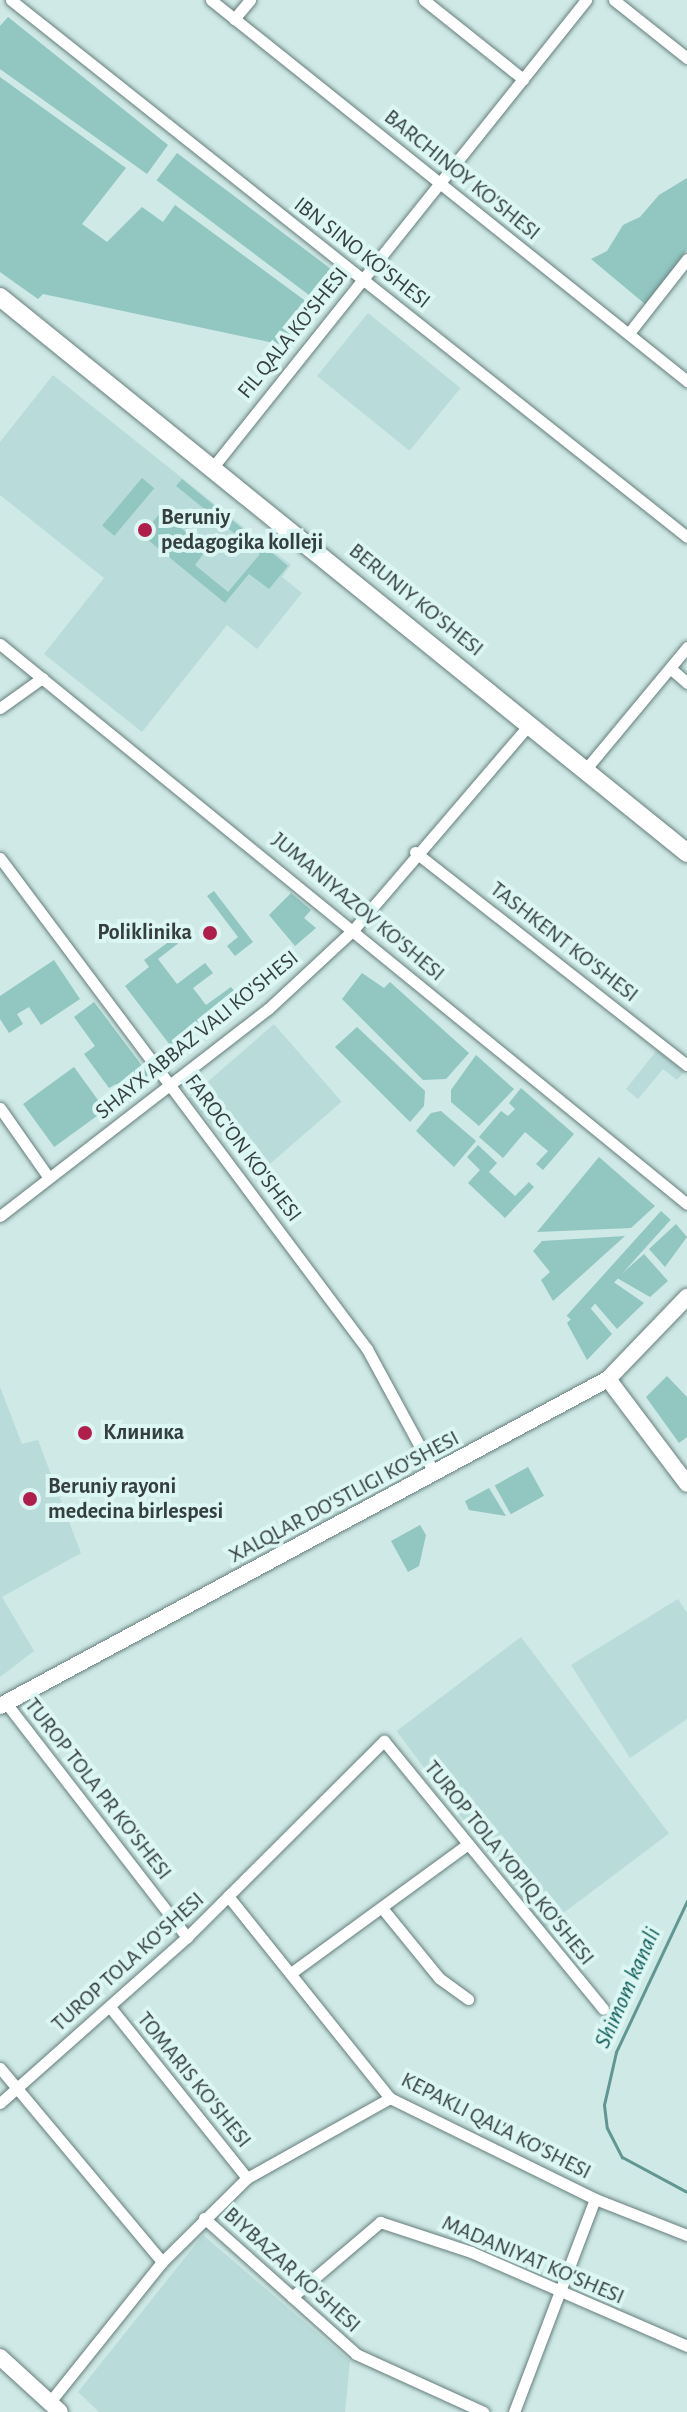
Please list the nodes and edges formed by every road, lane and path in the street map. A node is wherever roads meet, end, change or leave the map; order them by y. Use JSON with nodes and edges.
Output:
{"nodes":[{"id":1,"x":11,"y":0,"type":"edge"},
{"id":2,"x":211,"y":0,"type":"edge"},
{"id":3,"x":250,"y":0,"type":"edge"},
{"id":4,"x":424,"y":0,"type":"edge"},
{"id":5,"x":586,"y":0,"type":"edge"},
{"id":6,"x":614,"y":0,"type":"edge"},
{"id":7,"x":234,"y":19,"type":"junction"},
{"id":8,"x":687,"y":58,"type":"edge"},
{"id":9,"x":523,"y":79,"type":"junction"},
{"id":10,"x":440,"y":184,"type":"junction"},
{"id":11,"x":687,"y":259,"type":"edge"},
{"id":12,"x":362,"y":279,"type":"junction"},
{"id":13,"x":0,"y":297,"type":"edge"},
{"id":14,"x":629,"y":333,"type":"junction"},
{"id":15,"x":687,"y":381,"type":"edge"},
{"id":16,"x":213,"y":467,"type":"junction"},
{"id":17,"x":687,"y":537,"type":"edge"},
{"id":18,"x":0,"y":644,"type":"edge"},
{"id":19,"x":687,"y":647,"type":"edge"},
{"id":20,"x":670,"y":668,"type":"junction"},
{"id":21,"x":42,"y":678,"type":"junction"},
{"id":22,"x":687,"y":683,"type":"edge"},
{"id":23,"x":0,"y":708,"type":"edge"},
{"id":24,"x":530,"y":724,"type":"junction"},
{"id":25,"x":585,"y":770,"type":"junction"},
{"id":26,"x":415,"y":852,"type":"junction"},
{"id":27,"x":687,"y":853,"type":"edge"},
{"id":28,"x":0,"y":858,"type":"edge"},
{"id":29,"x":354,"y":929,"type":"junction"},
{"id":30,"x":687,"y":1065,"type":"edge"},
{"id":31,"x":170,"y":1085,"type":"junction"},
{"id":32,"x":0,"y":1108,"type":"edge"},
{"id":33,"x":49,"y":1178,"type":"junction"},
{"id":34,"x":687,"y":1204,"type":"edge"},
{"id":35,"x":0,"y":1216,"type":"edge"},
{"id":36,"x":687,"y":1297,"type":"edge"},
{"id":37,"x":608,"y":1379,"type":"junction"},
{"id":38,"x":435,"y":1474,"type":"junction"},
{"id":39,"x":687,"y":1484,"type":"edge"},
{"id":40,"x":3,"y":1705,"type":"edge"},
{"id":41,"x":384,"y":1741,"type":"joint"},
{"id":42,"x":468,"y":1844,"type":"junction"},
{"id":43,"x":228,"y":1896,"type":"junction"},
{"id":44,"x":382,"y":1908,"type":"junction"},
{"id":45,"x":187,"y":1937,"type":"junction"},
{"id":46,"x":291,"y":1973,"type":"junction"},
{"id":47,"x":468,"y":1999,"type":"dead end"},
{"id":48,"x":110,"y":2007,"type":"junction"},
{"id":49,"x":603,"y":2009,"type":"dead end"},
{"id":50,"x":0,"y":2068,"type":"edge"},
{"id":51,"x":17,"y":2089,"type":"junction"},
{"id":52,"x":390,"y":2098,"type":"junction"},
{"id":53,"x":0,"y":2103,"type":"edge"},
{"id":54,"x":247,"y":2178,"type":"junction"},
{"id":55,"x":595,"y":2199,"type":"junction"},
{"id":56,"x":204,"y":2218,"type":"junction"},
{"id":57,"x":687,"y":2235,"type":"edge"},
{"id":58,"x":162,"y":2262,"type":"junction"},
{"id":59,"x":559,"y":2294,"type":"junction"},
{"id":60,"x":292,"y":2297,"type":"junction"},
{"id":61,"x":687,"y":2346,"type":"edge"},
{"id":62,"x":0,"y":2357,"type":"edge"},
{"id":63,"x":54,"y":2407,"type":"edge"},
{"id":64,"x":483,"y":2412,"type":"edge"},
{"id":65,"x":514,"y":2412,"type":"edge"}],
"edges":[{"from":1,"to":12,"type":"street","name":"IBN SINO KO'SHESI"},
{"from":2,"to":7,"type":"street","name":"BARCHINOY KO'SHESI"},
{"from":3,"to":7,"type":"street"},
{"from":4,"to":9,"type":"street"},
{"from":5,"to":9,"type":"street","name":"FIL QALA KO'SHESI"},
{"from":6,"to":8,"type":"street"},
{"from":7,"to":10,"type":"street","name":"BARCHINOY KO'SHESI"},
{"from":9,"to":10,"type":"street","name":"FIL QALA KO'SHESI"},
{"from":10,"to":12,"type":"street","name":"FIL QALA KO'SHESI"},
{"from":10,"to":14,"type":"street","name":"BARCHINOY KO'SHESI"},
{"from":11,"to":14,"type":"street"},
{"from":12,"to":16,"type":"street","name":"FIL QALA KO'SHESI"},
{"from":12,"to":17,"type":"street","name":"IBN SINO KO'SHESI"},
{"from":13,"to":16,"type":"main road","name":"BERUNIY KO'SHESI"},
{"from":14,"to":15,"type":"street","name":"BARCHINOY KO'SHESI"},
{"from":16,"to":24,"type":"main road","name":"BERUNIY KO'SHESI"},
{"from":18,"to":21,"type":"street","name":"JUMANIYAZOV KO'SHESI"},
{"from":19,"to":20,"type":"street"},
{"from":20,"to":22,"type":"street"},
{"from":20,"to":25,"type":"street"},
{"from":21,"to":23,"type":"street"},
{"from":21,"to":29,"type":"street","name":"JUMANIYAZOV KO'SHESI"},
{"from":24,"to":25,"type":"main road","name":"BERUNIY KO'SHESI"},
{"from":24,"to":26,"type":"street","name":"SHAYX ABBAZ VALI KO'SHESI"},
{"from":25,"to":27,"type":"main road","name":"BERUNIY KO'SHESI"},
{"from":26,"to":29,"type":"street","name":"SHAYX ABBAZ VALI KO'SHESI"},
{"from":26,"to":30,"type":"street","name":"TASHKENT KO'SHESI"},
{"from":28,"to":31,"type":"street","name":"FAROG'ON KO'SHESI"},
{"from":29,"to":31,"type":"street","name":"SHAYX ABBAZ VALI KO'SHESI"},
{"from":29,"to":34,"type":"street","name":"JUMANIYAZOV KO'SHESI"},
{"from":31,"to":33,"type":"street","name":"SHAYX ABBAZ VALI KO'SHESI"},
{"from":31,"to":38,"type":"street","name":"FAROG'ON KO'SHESI"},
{"from":32,"to":33,"type":"street"},
{"from":33,"to":35,"type":"street","name":"SHAYX ABBAZ VALI KO'SHESI"},
{"from":36,"to":37,"type":"street","name":"XALQLAR DO'STLIGI KO'SHESI"},
{"from":37,"to":38,"type":"street","name":"XALQLAR DO'STLIGI KO'SHESI"},
{"from":37,"to":39,"type":"street"},
{"from":38,"to":40,"type":"street","name":"XALQLAR DO'STLIGI KO'SHESI"},
{"from":40,"to":45,"type":"street","name":"TUROP TOLA PR KO'SHESI"},
{"from":41,"to":42,"type":"street","name":"TUROP TOLA YOPIQ KO'SHESI"},
{"from":41,"to":43,"type":"street","name":"TUROP TOLA KO'SHESI"},
{"from":42,"to":44,"type":"street"},
{"from":42,"to":49,"type":"street","name":"TUROP TOLA YOPIQ KO'SHESI"},
{"from":43,"to":45,"type":"street","name":"TUROP TOLA KO'SHESI"},
{"from":43,"to":46,"type":"street","name":"KEPAKLI QAL'A KO'SHESI"},
{"from":44,"to":46,"type":"street"},
{"from":44,"to":47,"type":"street"},
{"from":45,"to":48,"type":"street","name":"TUROP TOLA KO'SHESI"},
{"from":46,"to":52,"type":"street","name":"KEPAKLI QAL'A KO'SHESI"},
{"from":48,"to":51,"type":"street","name":"TUROP TOLA KO'SHESI"},
{"from":48,"to":54,"type":"street","name":"TOMARIS KO'SHESI"},
{"from":50,"to":51,"type":"street"},
{"from":51,"to":53,"type":"street","name":"TUROP TOLA KO'SHESI"},
{"from":51,"to":58,"type":"street"},
{"from":52,"to":54,"type":"street"},
{"from":52,"to":55,"type":"street","name":"KEPAKLI QAL'A KO'SHESI"},
{"from":54,"to":56,"type":"street"},
{"from":55,"to":57,"type":"street","name":"KEPAKLI QAL'A KO'SHESI"},
{"from":55,"to":59,"type":"street"},
{"from":56,"to":58,"type":"street"},
{"from":56,"to":60,"type":"street","name":"BIYBAZAR KO'SHESI"},
{"from":58,"to":63,"type":"street"},
{"from":59,"to":60,"type":"street","name":"MADANIYAT KO'SHESI"},
{"from":59,"to":61,"type":"street","name":"MADANIYAT KO'SHESI"},
{"from":59,"to":65,"type":"street"},
{"from":60,"to":64,"type":"street","name":"BIYBAZAR KO'SHESI"},
{"from":62,"to":63,"type":"street"}]}
